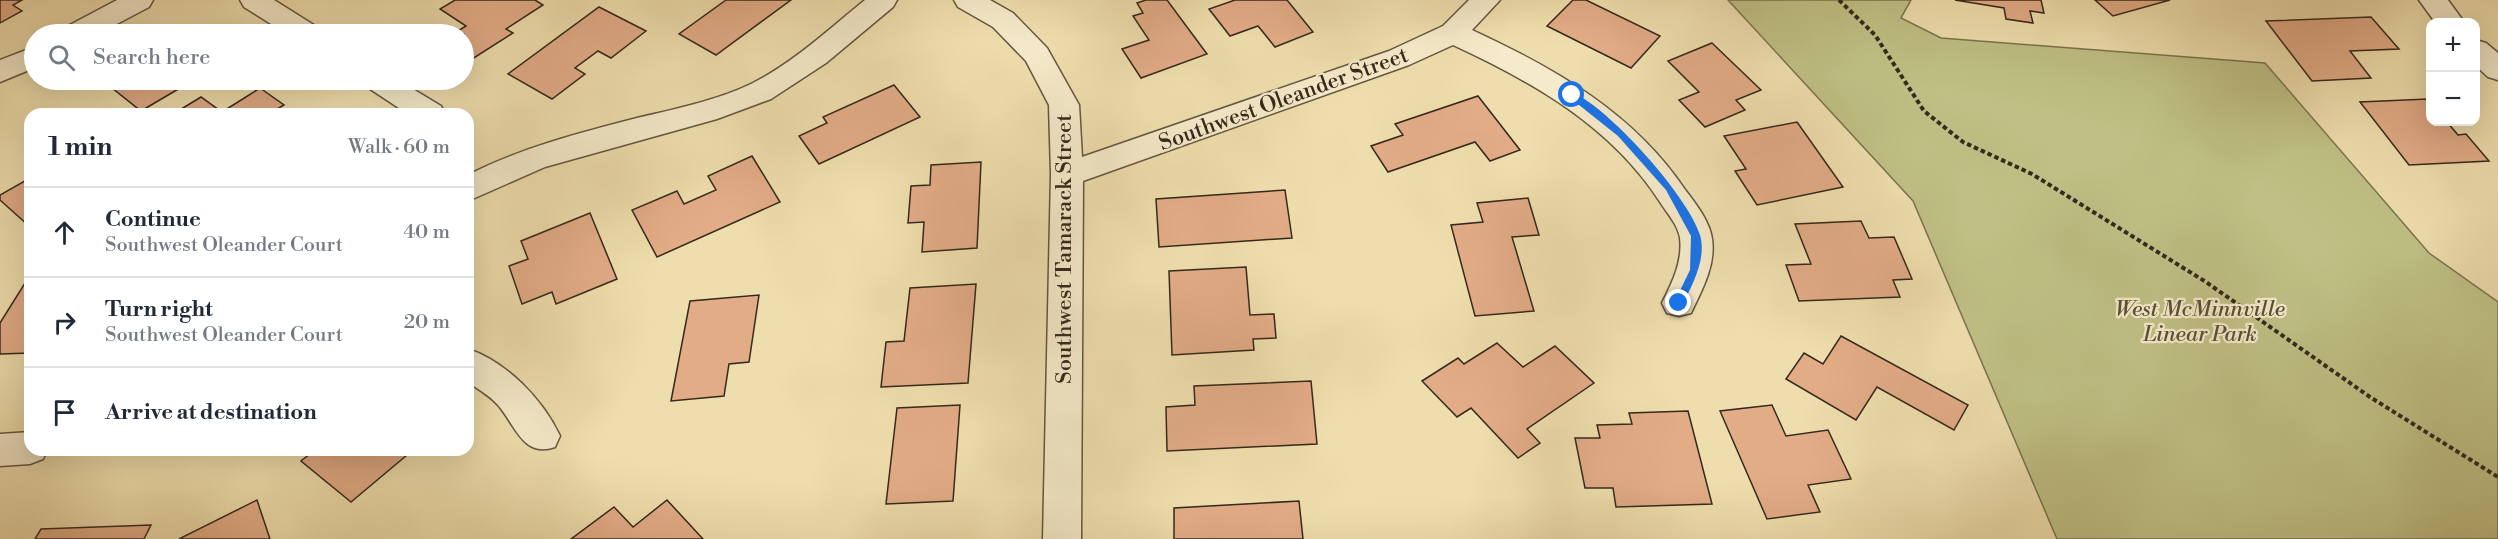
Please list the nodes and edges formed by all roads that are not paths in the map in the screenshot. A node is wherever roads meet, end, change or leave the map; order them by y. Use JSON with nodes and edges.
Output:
{"nodes":[{"id":1,"x":139,"y":0,"type":"edge"},
{"id":2,"x":254,"y":0,"type":"edge"},
{"id":3,"x":883,"y":0,"type":"edge"},
{"id":4,"x":968,"y":0,"type":"edge"},
{"id":5,"x":1486,"y":0,"type":"edge"},
{"id":6,"x":2433,"y":0,"type":"edge"},
{"id":7,"x":2447,"y":18,"type":"edge"},
{"id":8,"x":95,"y":24,"type":"edge"},
{"id":9,"x":291,"y":24,"type":"edge"},
{"id":10,"x":1453,"y":33,"type":"junction"},
{"id":11,"x":2480,"y":54,"type":"edge"},
{"id":12,"x":24,"y":61,"type":"edge"},
{"id":13,"x":2498,"y":70,"type":"edge"},
{"id":14,"x":0,"y":72,"type":"edge"},
{"id":15,"x":393,"y":90,"type":"edge"},
{"id":16,"x":421,"y":108,"type":"edge"},
{"id":17,"x":1067,"y":174,"type":"junction"},
{"id":18,"x":474,"y":175,"type":"edge"},
{"id":19,"x":1679,"y":303,"type":"dead end"},
{"id":20,"x":474,"y":367,"type":"edge"},
{"id":21,"x":542,"y":436,"type":"dead end"},
{"id":22,"x":24,"y":448,"type":"edge"},
{"id":23,"x":0,"y":450,"type":"edge"},
{"id":24,"x":1062,"y":539,"type":"edge"}],
"edges":[{"from":1,"to":8,"type":"street"},
{"from":2,"to":9,"type":"street"},
{"from":3,"to":18,"type":"street"},
{"from":4,"to":17,"type":"street","name":"Southwest Tamarack Street"},
{"from":5,"to":10,"type":"street","name":"Southwest Oleander Street"},
{"from":6,"to":7,"type":"street"},
{"from":10,"to":17,"type":"street","name":"Southwest Oleander Street"},
{"from":10,"to":19,"type":"street"},
{"from":11,"to":13,"type":"street"},
{"from":12,"to":14,"type":"street"},
{"from":15,"to":16,"type":"street"},
{"from":17,"to":24,"type":"street","name":"Southwest Tamarack Street"},
{"from":20,"to":21,"type":"street"},
{"from":22,"to":23,"type":"street"}]}
